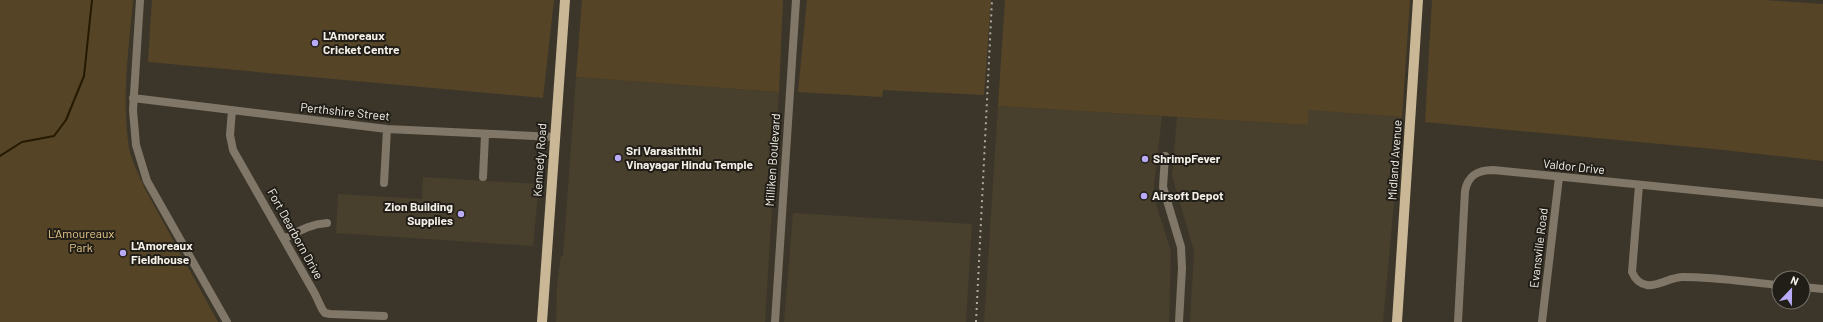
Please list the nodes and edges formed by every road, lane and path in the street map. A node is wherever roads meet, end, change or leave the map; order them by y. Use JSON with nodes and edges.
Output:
{"nodes":[{"id":1,"x":140,"y":0,"type":"edge"},
{"id":2,"x":565,"y":0,"type":"edge"},
{"id":3,"x":796,"y":0,"type":"edge"},
{"id":4,"x":1418,"y":0,"type":"edge"},
{"id":5,"x":133,"y":98,"type":"junction"},
{"id":6,"x":232,"y":110,"type":"junction"},
{"id":7,"x":387,"y":129,"type":"junction"},
{"id":8,"x":485,"y":135,"type":"junction"},
{"id":9,"x":555,"y":138,"type":"junction"},
{"id":10,"x":1165,"y":156,"type":"dead end"},
{"id":11,"x":483,"y":177,"type":"dead end"},
{"id":12,"x":1559,"y":177,"type":"junction"},
{"id":13,"x":384,"y":183,"type":"dead end"},
{"id":14,"x":1639,"y":185,"type":"junction"},
{"id":15,"x":1823,"y":203,"type":"edge"},
{"id":16,"x":327,"y":223,"type":"dead end"},
{"id":17,"x":284,"y":239,"type":"junction"},
{"id":18,"x":1771,"y":284,"type":"edge"},
{"id":19,"x":1811,"y":288,"type":"edge"},
{"id":20,"x":1823,"y":289,"type":"edge"},
{"id":21,"x":384,"y":316,"type":"dead end"},
{"id":22,"x":227,"y":322,"type":"edge"},
{"id":23,"x":542,"y":322,"type":"edge"},
{"id":24,"x":775,"y":322,"type":"edge"},
{"id":25,"x":1179,"y":322,"type":"edge"},
{"id":26,"x":1397,"y":322,"type":"edge"},
{"id":27,"x":1458,"y":322,"type":"edge"},
{"id":28,"x":1542,"y":322,"type":"edge"}],
"edges":[{"from":1,"to":5,"type":"street"},
{"from":2,"to":9,"type":"main road","name":"Kennedy Road"},
{"from":3,"to":24,"type":"street","name":"Milliken Boulevard"},
{"from":4,"to":26,"type":"main road","name":"Midland Avenue"},
{"from":5,"to":6,"type":"street","name":"Perthshire Street"},
{"from":5,"to":22,"type":"street"},
{"from":6,"to":7,"type":"street","name":"Perthshire Street"},
{"from":6,"to":17,"type":"street","name":"Fort Dearborn Drive"},
{"from":7,"to":8,"type":"street","name":"Perthshire Street"},
{"from":7,"to":13,"type":"street"},
{"from":8,"to":9,"type":"street","name":"Perthshire Street"},
{"from":8,"to":11,"type":"street"},
{"from":9,"to":23,"type":"main road","name":"Kennedy Road"},
{"from":10,"to":25,"type":"street"},
{"from":12,"to":14,"type":"street","name":"Valdor Drive"},
{"from":12,"to":27,"type":"street","name":"Valdor Drive"},
{"from":12,"to":28,"type":"street","name":"Evansville Road"},
{"from":14,"to":15,"type":"street","name":"Valdor Drive"},
{"from":14,"to":18,"type":"street"},
{"from":16,"to":17,"type":"street"},
{"from":17,"to":21,"type":"street","name":"Fort Dearborn Drive"},
{"from":19,"to":20,"type":"street"}]}
